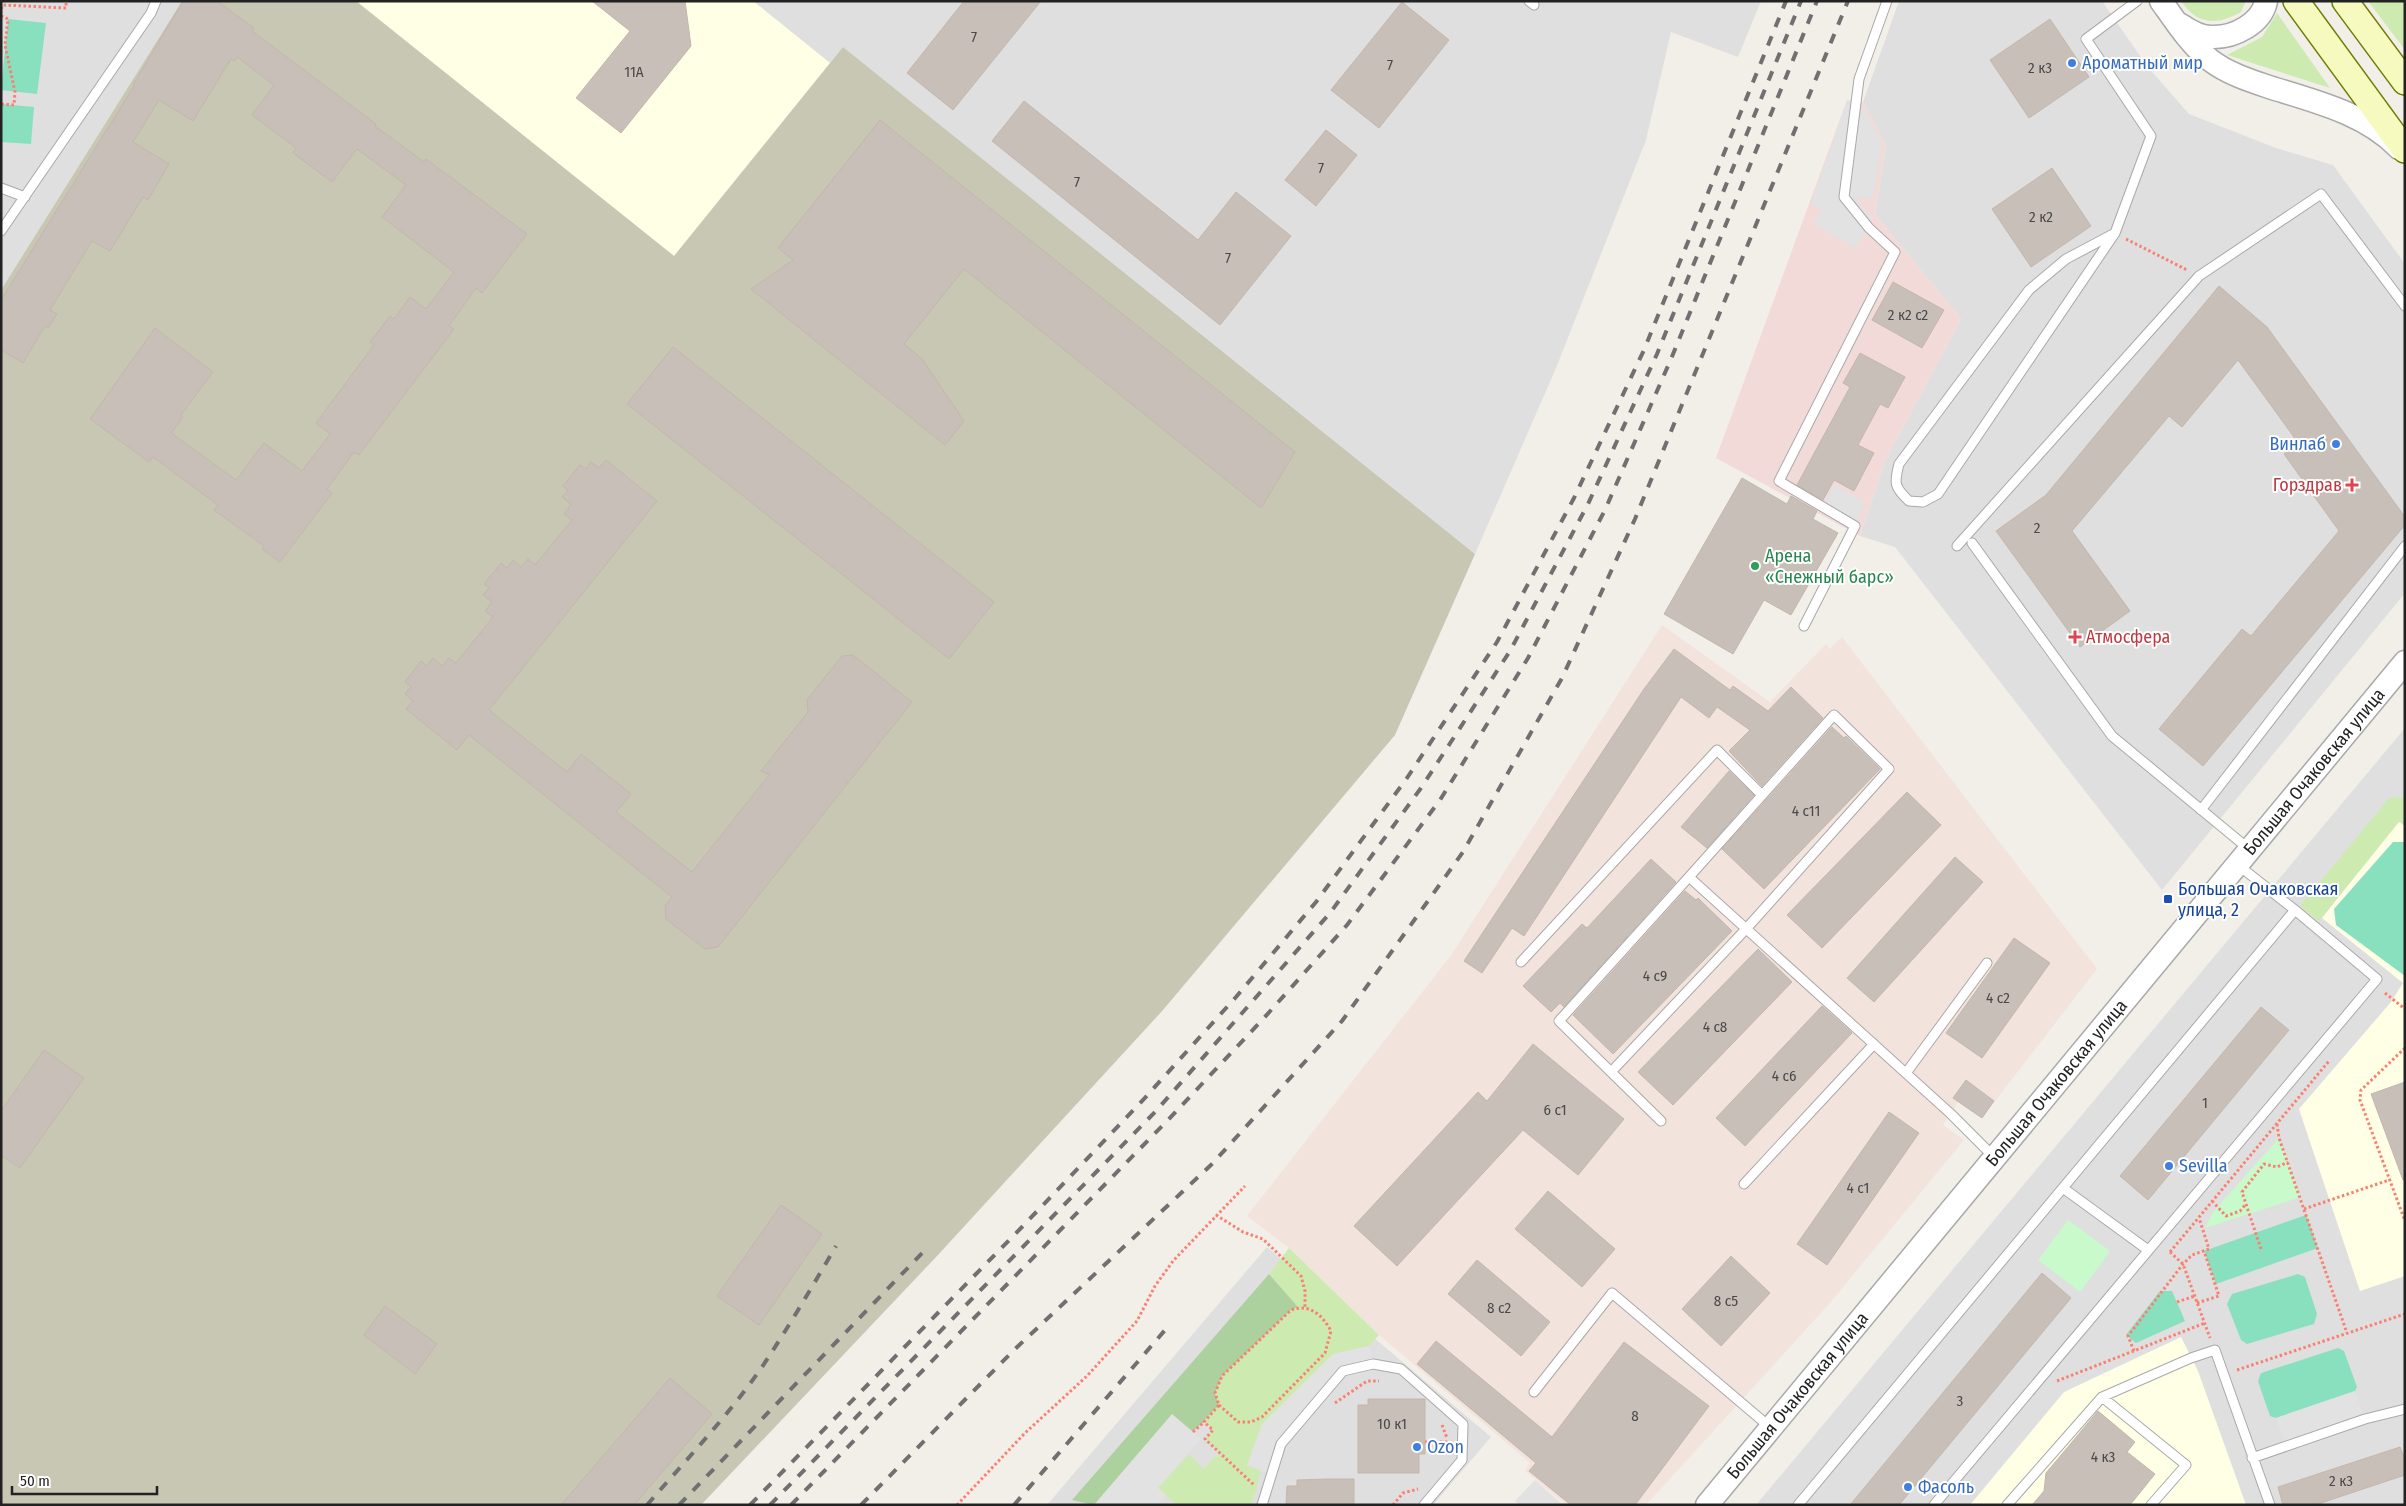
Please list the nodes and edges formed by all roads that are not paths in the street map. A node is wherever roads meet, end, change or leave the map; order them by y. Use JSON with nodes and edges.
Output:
{"nodes":[{"id":1,"x":156,"y":1,"type":"edge"},
{"id":2,"x":1887,"y":1,"type":"edge"},
{"id":3,"x":2138,"y":1,"type":"edge"},
{"id":4,"x":2161,"y":1,"type":"edge"},
{"id":5,"x":2266,"y":1,"type":"edge"},
{"id":6,"x":2296,"y":1,"type":"edge"},
{"id":7,"x":2344,"y":1,"type":"edge"},
{"id":8,"x":2174,"y":20,"type":"junction"},
{"id":9,"x":2405,"y":82,"type":"edge"},
{"id":10,"x":2405,"y":150,"type":"edge"},
{"id":11,"x":2405,"y":154,"type":"edge"},
{"id":12,"x":1,"y":188,"type":"edge"},
{"id":13,"x":25,"y":198,"type":"junction"},
{"id":14,"x":1,"y":231,"type":"edge"},
{"id":15,"x":2115,"y":233,"type":"junction"},
{"id":16,"x":2405,"y":306,"type":"edge"},
{"id":17,"x":1972,"y":543,"type":"dead end"},
{"id":18,"x":1957,"y":546,"type":"dead end"},
{"id":19,"x":2405,"y":546,"type":"edge"},
{"id":20,"x":1804,"y":626,"type":"dead end"},
{"id":21,"x":2405,"y":662,"type":"edge"},
{"id":22,"x":1762,"y":795,"type":"junction"},
{"id":23,"x":2201,"y":810,"type":"junction"},
{"id":24,"x":2244,"y":857,"type":"junction"},
{"id":25,"x":1689,"y":877,"type":"junction"},
{"id":26,"x":2296,"y":910,"type":"junction"},
{"id":27,"x":1746,"y":928,"type":"junction"},
{"id":28,"x":1521,"y":962,"type":"dead end"},
{"id":29,"x":1986,"y":963,"type":"dead end"},
{"id":30,"x":1874,"y":1044,"type":"junction"},
{"id":31,"x":1611,"y":1072,"type":"junction"},
{"id":32,"x":1906,"y":1073,"type":"junction"},
{"id":33,"x":1661,"y":1121,"type":"dead end"},
{"id":34,"x":1995,"y":1158,"type":"junction"},
{"id":35,"x":1744,"y":1184,"type":"dead end"},
{"id":36,"x":2062,"y":1188,"type":"junction"},
{"id":37,"x":2148,"y":1250,"type":"junction"},
{"id":38,"x":1534,"y":1392,"type":"dead end"},
{"id":39,"x":2102,"y":1397,"type":"junction"},
{"id":40,"x":2405,"y":1409,"type":"edge"},
{"id":41,"x":1771,"y":1428,"type":"junction"},
{"id":42,"x":2252,"y":1458,"type":"junction"},
{"id":43,"x":1264,"y":1500,"type":"edge"},
{"id":44,"x":1424,"y":1505,"type":"edge"},
{"id":45,"x":1707,"y":1505,"type":"edge"},
{"id":46,"x":1798,"y":1505,"type":"edge"},
{"id":47,"x":1934,"y":1505,"type":"edge"},
{"id":48,"x":2007,"y":1505,"type":"edge"},
{"id":49,"x":2151,"y":1505,"type":"edge"},
{"id":50,"x":2270,"y":1505,"type":"edge"}],
"edges":[{"from":1,"to":13,"type":"lane"},
{"from":2,"to":20,"type":"lane"},
{"from":3,"to":15,"type":"lane"},
{"from":4,"to":8,"type":"street"},
{"from":5,"to":8,"type":"street"},
{"from":6,"to":10,"type":"main road"},
{"from":7,"to":9,"type":"main road"},
{"from":8,"to":11,"type":"street"},
{"from":12,"to":13,"type":"lane"},
{"from":13,"to":14,"type":"lane"},
{"from":15,"to":15,"type":"lane"},
{"from":16,"to":18,"type":"lane"},
{"from":17,"to":23,"type":"lane"},
{"from":19,"to":23,"type":"lane"},
{"from":21,"to":24,"type":"street","name":"Большая Очаковская улица"},
{"from":22,"to":25,"type":"lane"},
{"from":22,"to":27,"type":"lane"},
{"from":22,"to":28,"type":"lane"},
{"from":23,"to":24,"type":"lane"},
{"from":24,"to":26,"type":"lane"},
{"from":24,"to":34,"type":"street","name":"Большая Очаковская улица"},
{"from":25,"to":27,"type":"lane"},
{"from":25,"to":31,"type":"lane"},
{"from":26,"to":36,"type":"lane"},
{"from":26,"to":37,"type":"lane"},
{"from":27,"to":30,"type":"lane"},
{"from":27,"to":31,"type":"lane"},
{"from":29,"to":32,"type":"lane"},
{"from":30,"to":32,"type":"lane"},
{"from":30,"to":35,"type":"lane"},
{"from":31,"to":33,"type":"lane"},
{"from":32,"to":34,"type":"lane"},
{"from":34,"to":41,"type":"street","name":"Большая Очаковская улица"},
{"from":36,"to":37,"type":"lane"},
{"from":36,"to":46,"type":"lane"},
{"from":37,"to":47,"type":"lane"},
{"from":38,"to":41,"type":"lane"},
{"from":39,"to":42,"type":"lane"},
{"from":39,"to":48,"type":"lane"},
{"from":39,"to":49,"type":"lane"},
{"from":40,"to":42,"type":"lane"},
{"from":41,"to":45,"type":"street","name":"Большая Очаковская улица"},
{"from":42,"to":50,"type":"lane"},
{"from":43,"to":44,"type":"lane"}]}
